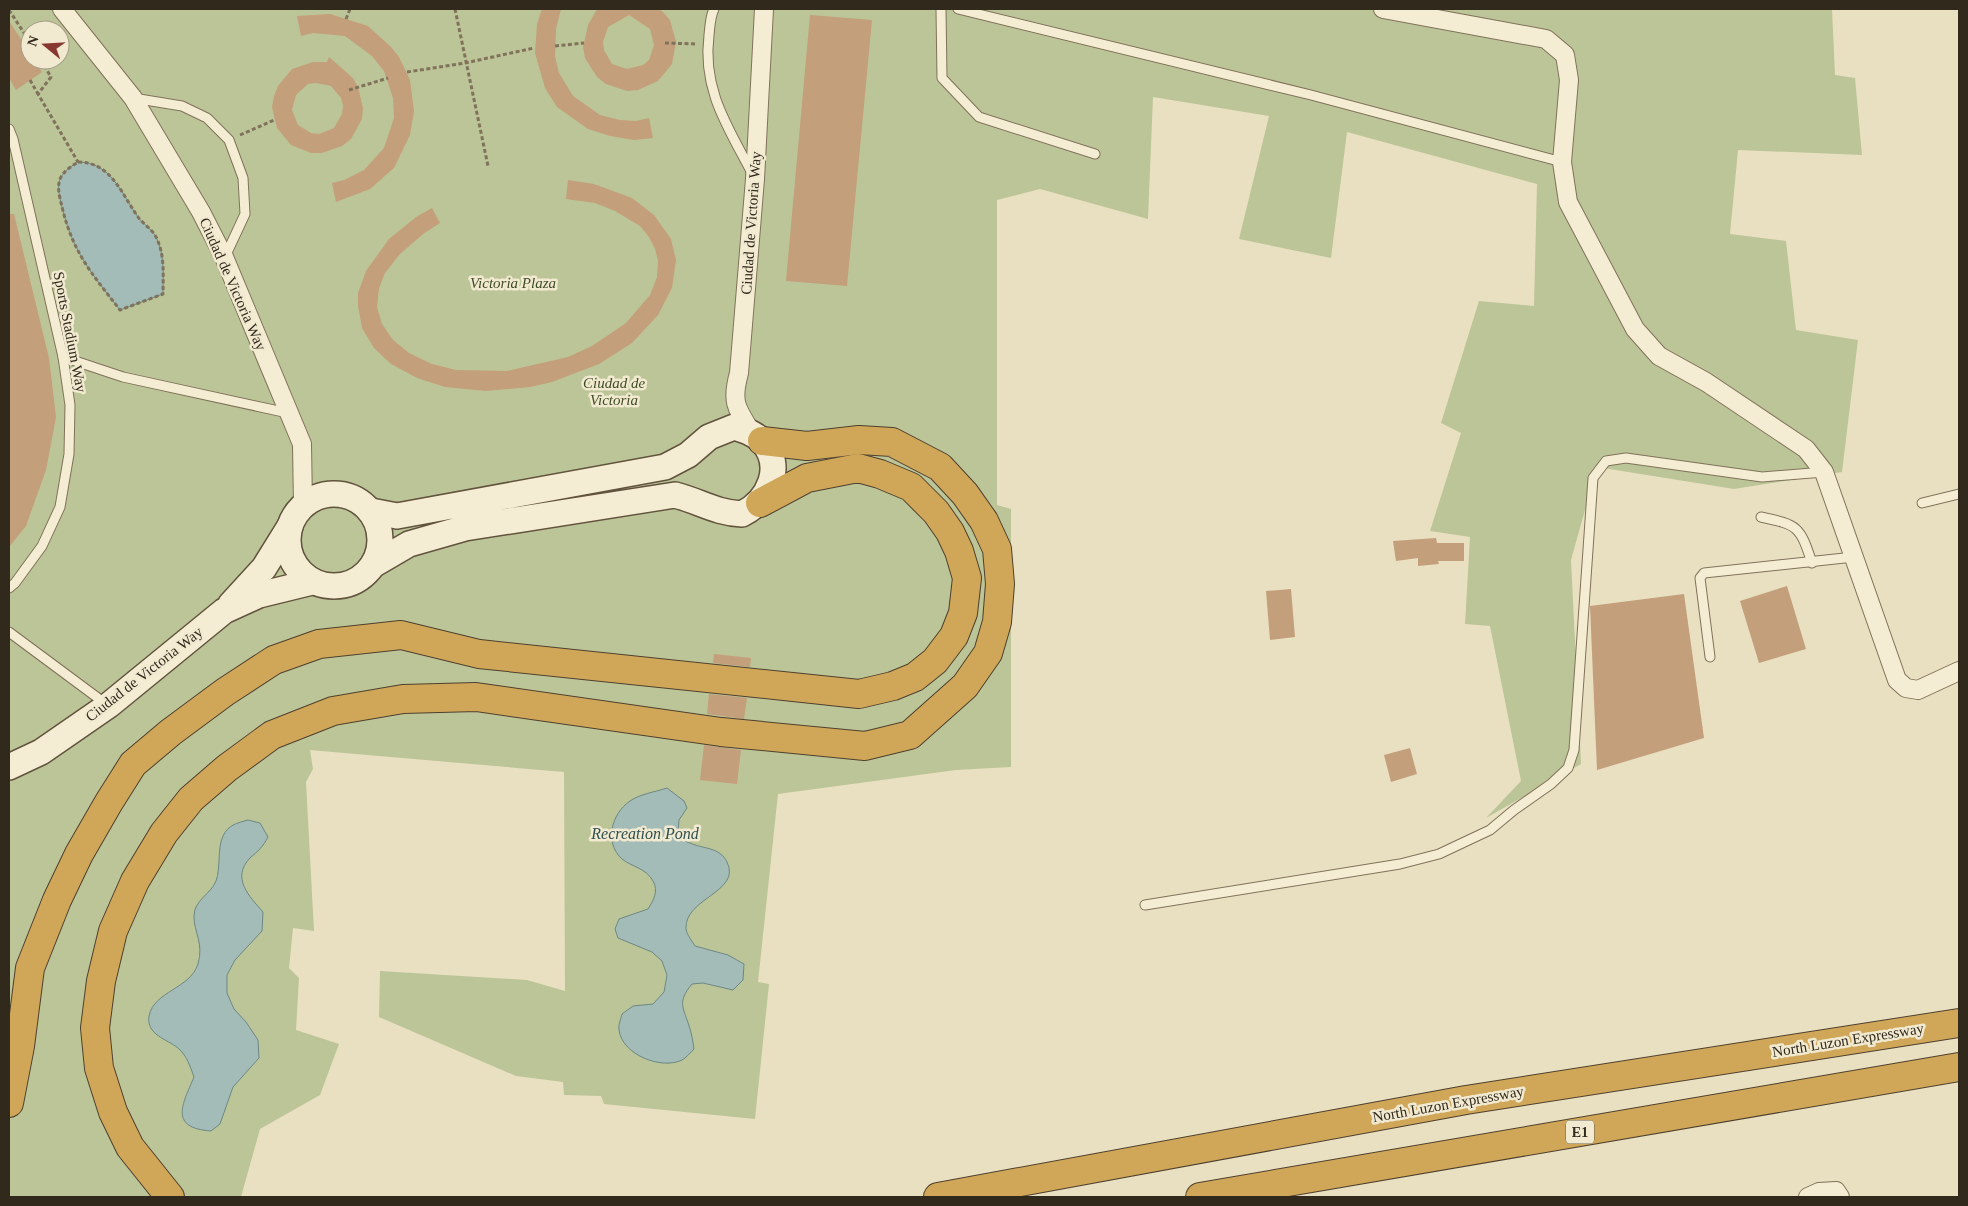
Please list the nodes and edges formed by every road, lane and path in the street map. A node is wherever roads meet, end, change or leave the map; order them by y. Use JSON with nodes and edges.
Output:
{"nodes":[{"id":1,"x":62,"y":9,"type":"edge"},
{"id":2,"x":350,"y":9,"type":"edge"},
{"id":3,"x":455,"y":9,"type":"edge"},
{"id":4,"x":714,"y":9,"type":"edge"},
{"id":5,"x":764,"y":9,"type":"edge"},
{"id":6,"x":941,"y":9,"type":"edge"},
{"id":7,"x":958,"y":9,"type":"edge"},
{"id":8,"x":1383,"y":9,"type":"edge"},
{"id":9,"x":9,"y":10,"type":"edge"},
{"id":10,"x":346,"y":19,"type":"dead end"},
{"id":11,"x":20,"y":27,"type":"edge"},
{"id":12,"x":584,"y":43,"type":"dead end"},
{"id":13,"x":665,"y":43,"type":"dead end"},
{"id":14,"x":708,"y":45,"type":"junction"},
{"id":15,"x":555,"y":46,"type":"dead end"},
{"id":16,"x":534,"y":48,"type":"dead end"},
{"id":17,"x":465,"y":63,"type":"junction"},
{"id":18,"x":47,"y":70,"type":"edge"},
{"id":19,"x":407,"y":72,"type":"dead end"},
{"id":20,"x":388,"y":78,"type":"dead end"},
{"id":21,"x":30,"y":80,"type":"dead end"},
{"id":22,"x":350,"y":90,"type":"dead end"},
{"id":23,"x":38,"y":94,"type":"junction"},
{"id":24,"x":133,"y":98,"type":"junction"},
{"id":25,"x":274,"y":120,"type":"dead end"},
{"id":26,"x":9,"y":128,"type":"edge"},
{"id":27,"x":229,"y":140,"type":"junction"},
{"id":28,"x":1095,"y":154,"type":"dead end"},
{"id":29,"x":78,"y":162,"type":"junction"},
{"id":30,"x":1562,"y":162,"type":"junction"},
{"id":31,"x":488,"y":166,"type":"dead end"},
{"id":32,"x":755,"y":179,"type":"junction"},
{"id":33,"x":224,"y":257,"type":"junction"},
{"id":34,"x":63,"y":357,"type":"junction"},
{"id":35,"x":290,"y":413,"type":"junction"},
{"id":36,"x":757,"y":437,"type":"junction"},
{"id":37,"x":1824,"y":472,"type":"junction"},
{"id":38,"x":1959,"y":494,"type":"edge"},
{"id":39,"x":760,"y":502,"type":"junction"},
{"id":40,"x":1922,"y":504,"type":"dead end"},
{"id":41,"x":371,"y":511,"type":"junction"},
{"id":42,"x":297,"y":515,"type":"junction"},
{"id":43,"x":1761,"y":517,"type":"dead end"},
{"id":44,"x":1854,"y":557,"type":"junction"},
{"id":45,"x":1812,"y":563,"type":"junction"},
{"id":46,"x":373,"y":565,"type":"junction"},
{"id":47,"x":312,"y":582,"type":"junction"},
{"id":48,"x":9,"y":588,"type":"edge"},
{"id":49,"x":224,"y":611,"type":"junction"},
{"id":50,"x":9,"y":632,"type":"edge"},
{"id":51,"x":1710,"y":657,"type":"dead end"},
{"id":52,"x":1959,"y":671,"type":"edge"},
{"id":53,"x":109,"y":705,"type":"junction"},
{"id":54,"x":9,"y":767,"type":"edge"},
{"id":55,"x":1145,"y":905,"type":"dead end"},
{"id":56,"x":1959,"y":1023,"type":"edge"},
{"id":57,"x":1959,"y":1067,"type":"edge"},
{"id":58,"x":9,"y":1103,"type":"edge"},
{"id":59,"x":170,"y":1197,"type":"edge"},
{"id":60,"x":938,"y":1197,"type":"edge"},
{"id":61,"x":1200,"y":1197,"type":"edge"},
{"id":62,"x":1808,"y":1197,"type":"edge"},
{"id":63,"x":1840,"y":1197,"type":"edge"}],
"edges":[{"from":1,"to":24,"type":"street","name":"Ciudad de Victoria Way"},
{"from":2,"to":10,"type":"path"},
{"from":3,"to":17,"type":"path"},
{"from":4,"to":14,"type":"lane"},
{"from":5,"to":32,"type":"street","name":"Ciudad de Victoria Way"},
{"from":6,"to":28,"type":"lane"},
{"from":7,"to":30,"type":"lane"},
{"from":8,"to":30,"type":"street"},
{"from":9,"to":11,"type":"path"},
{"from":12,"to":15,"type":"path"},
{"from":13,"to":14,"type":"path"},
{"from":14,"to":32,"type":"lane"},
{"from":16,"to":17,"type":"path"},
{"from":17,"to":19,"type":"path"},
{"from":17,"to":31,"type":"path"},
{"from":18,"to":23,"type":"path"},
{"from":20,"to":22,"type":"path"},
{"from":21,"to":23,"type":"path"},
{"from":23,"to":29,"type":"path"},
{"from":24,"to":27,"type":"lane"},
{"from":24,"to":33,"type":"street","name":"Ciudad de Victoria Way"},
{"from":25,"to":27,"type":"path"},
{"from":26,"to":34,"type":"lane","name":"Sports Stadium Way"},
{"from":27,"to":33,"type":"lane"},
{"from":29,"to":29,"type":"path"},
{"from":30,"to":37,"type":"street"},
{"from":32,"to":36,"type":"street","name":"Ciudad de Victoria Way"},
{"from":33,"to":35,"type":"street","name":"Ciudad de Victoria Way"},
{"from":34,"to":35,"type":"lane"},
{"from":34,"to":48,"type":"lane","name":"Sports Stadium Way"},
{"from":35,"to":42,"type":"street","name":"Ciudad de Victoria Way"},
{"from":36,"to":39,"type":"main road"},
{"from":36,"to":41,"type":"main road"},
{"from":36,"to":59,"type":"highway"},
{"from":37,"to":44,"type":"street"},
{"from":37,"to":55,"type":"lane"},
{"from":38,"to":40,"type":"lane"},
{"from":39,"to":46,"type":"main road"},
{"from":39,"to":58,"type":"highway"},
{"from":41,"to":42,"type":"main road"},
{"from":41,"to":46,"type":"main road"},
{"from":42,"to":47,"type":"main road"},
{"from":42,"to":49,"type":"main road"},
{"from":43,"to":45,"type":"lane"},
{"from":44,"to":45,"type":"lane"},
{"from":44,"to":52,"type":"street"},
{"from":45,"to":51,"type":"lane"},
{"from":46,"to":47,"type":"main road"},
{"from":47,"to":49,"type":"main road","name":"Ciudad de Victoria Way"},
{"from":49,"to":53,"type":"main road","name":"Ciudad de Victoria Way"},
{"from":50,"to":53,"type":"lane"},
{"from":53,"to":54,"type":"main road","name":"Ciudad de Victoria Way"},
{"from":56,"to":60,"type":"highway","name":"North Luzon Expressway"},
{"from":57,"to":61,"type":"highway","number":"E1"},
{"from":62,"to":63,"type":"street"}]}
